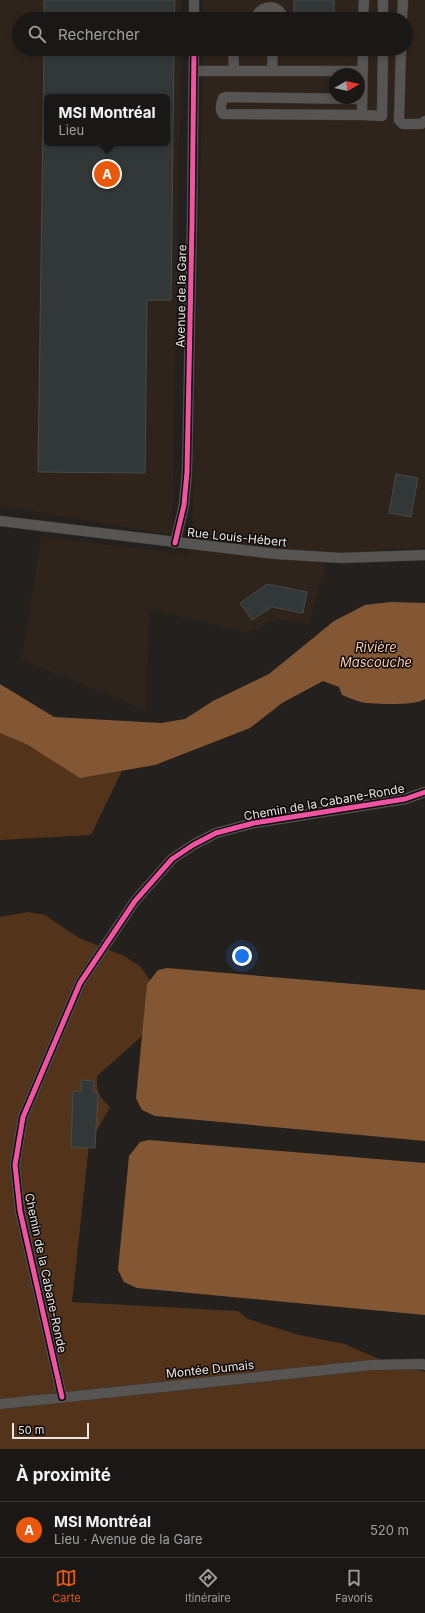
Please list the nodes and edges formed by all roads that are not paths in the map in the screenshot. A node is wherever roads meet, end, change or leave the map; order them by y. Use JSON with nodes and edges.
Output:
{"nodes":[{"id":1,"x":194,"y":0,"type":"edge"},
{"id":2,"x":364,"y":0,"type":"edge"},
{"id":3,"x":383,"y":0,"type":"edge"},
{"id":4,"x":403,"y":0,"type":"edge"},
{"id":5,"x":277,"y":4,"type":"edge"},
{"id":6,"x":194,"y":12,"type":"edge"},
{"id":7,"x":259,"y":12,"type":"edge"},
{"id":8,"x":363,"y":12,"type":"edge"},
{"id":9,"x":383,"y":12,"type":"edge"},
{"id":10,"x":402,"y":12,"type":"edge"},
{"id":11,"x":194,"y":56,"type":"edge"},
{"id":12,"x":234,"y":56,"type":"edge"},
{"id":13,"x":273,"y":56,"type":"edge"},
{"id":14,"x":363,"y":56,"type":"edge"},
{"id":15,"x":383,"y":56,"type":"edge"},
{"id":16,"x":402,"y":56,"type":"edge"},
{"id":17,"x":363,"y":68,"type":"edge"},
{"id":18,"x":194,"y":71,"type":"junction"},
{"id":19,"x":234,"y":71,"type":"junction"},
{"id":20,"x":272,"y":71,"type":"junction"},
{"id":21,"x":329,"y":72,"type":"edge"},
{"id":22,"x":329,"y":99,"type":"edge"},
{"id":23,"x":362,"y":104,"type":"edge"},
{"id":24,"x":362,"y":115,"type":"junction"},
{"id":25,"x":382,"y":116,"type":"junction"},
{"id":26,"x":399,"y":116,"type":"junction"},
{"id":27,"x":425,"y":121,"type":"edge"},
{"id":28,"x":0,"y":521,"type":"edge"},
{"id":29,"x":175,"y":543,"type":"junction"},
{"id":30,"x":425,"y":555,"type":"edge"},
{"id":31,"x":425,"y":792,"type":"edge"},
{"id":32,"x":424,"y":1364,"type":"edge"},
{"id":33,"x":62,"y":1397,"type":"junction"},
{"id":34,"x":0,"y":1404,"type":"edge"}],
"edges":[{"from":1,"to":6,"type":"street"},
{"from":2,"to":8,"type":"street"},
{"from":3,"to":9,"type":"street"},
{"from":4,"to":10,"type":"street"},
{"from":5,"to":7,"type":"street"},
{"from":11,"to":18,"type":"street","name":"Avenue de la Gare"},
{"from":12,"to":19,"type":"street"},
{"from":13,"to":20,"type":"street"},
{"from":14,"to":17,"type":"street"},
{"from":15,"to":25,"type":"street"},
{"from":16,"to":26,"type":"street"},
{"from":18,"to":19,"type":"street"},
{"from":18,"to":29,"type":"street","name":"Avenue de la Gare"},
{"from":19,"to":20,"type":"street"},
{"from":20,"to":21,"type":"street"},
{"from":22,"to":24,"type":"street"},
{"from":23,"to":24,"type":"street"},
{"from":24,"to":25,"type":"street"},
{"from":25,"to":26,"type":"street"},
{"from":26,"to":27,"type":"street"},
{"from":28,"to":29,"type":"street","name":"Rue Louis-Hébert"},
{"from":29,"to":30,"type":"street","name":"Rue Louis-Hébert"},
{"from":31,"to":33,"type":"street","name":"Chemin de la Cabane-Ronde"},
{"from":32,"to":33,"type":"street","name":"Montée Dumais"},
{"from":33,"to":34,"type":"street","name":"Montée Dumais"}]}
